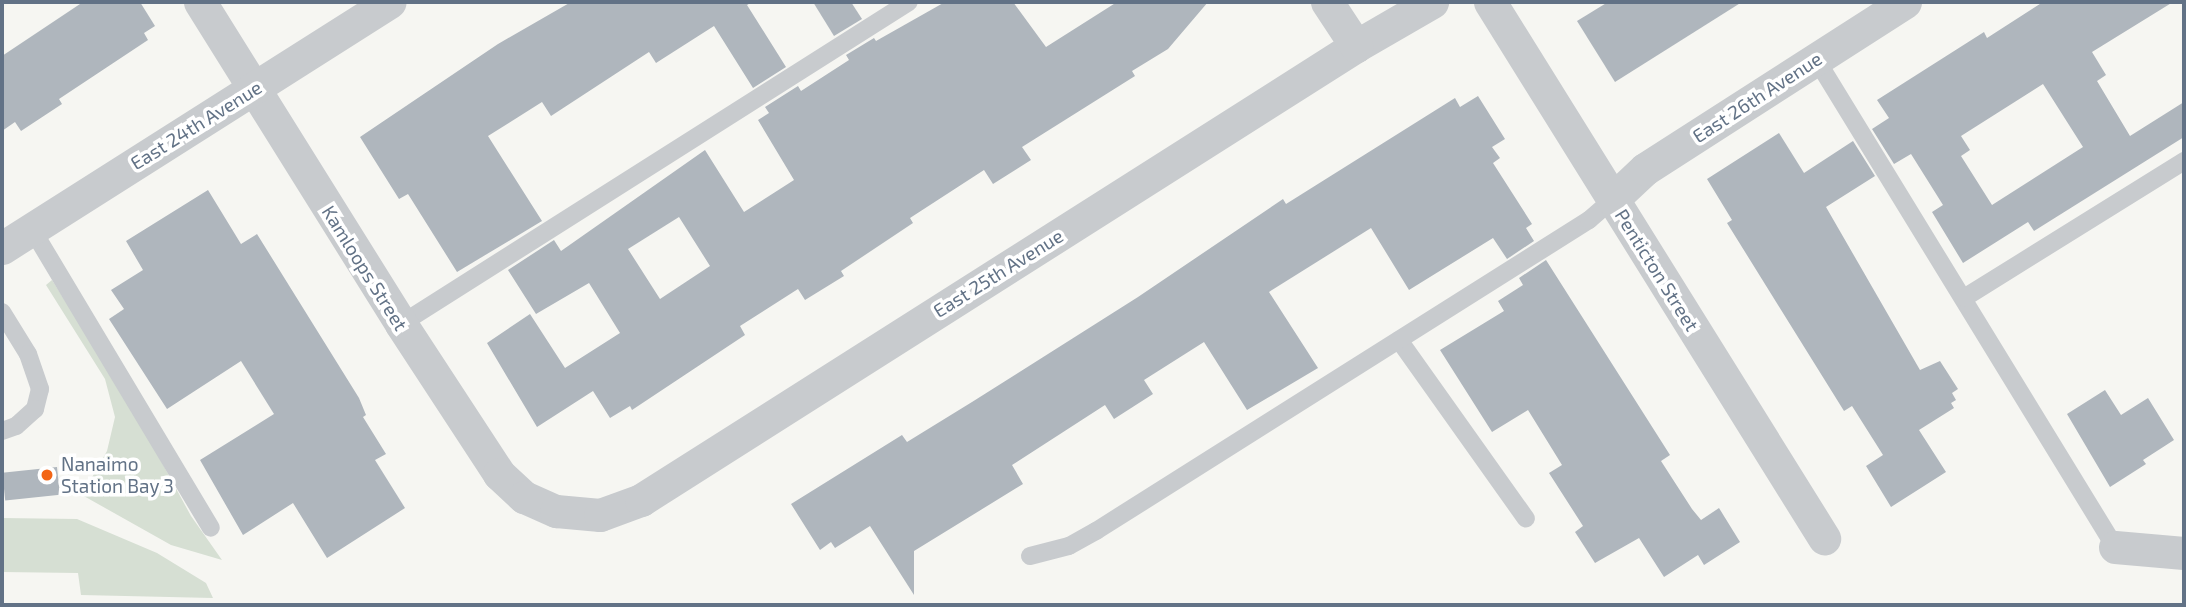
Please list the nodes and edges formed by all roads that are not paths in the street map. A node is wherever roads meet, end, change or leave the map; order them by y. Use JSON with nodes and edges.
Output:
{"nodes":[{"id":1,"x":200,"y":2,"type":"edge"},
{"id":2,"x":390,"y":2,"type":"edge"},
{"id":3,"x":909,"y":2,"type":"edge"},
{"id":4,"x":1327,"y":2,"type":"edge"},
{"id":5,"x":1432,"y":2,"type":"edge"},
{"id":6,"x":1490,"y":2,"type":"edge"},
{"id":7,"x":1905,"y":2,"type":"edge"},
{"id":8,"x":1356,"y":46,"type":"junction"},
{"id":9,"x":1816,"y":60,"type":"junction"},
{"id":10,"x":253,"y":89,"type":"junction"},
{"id":11,"x":2184,"y":161,"type":"edge"},
{"id":12,"x":1613,"y":199,"type":"junction"},
{"id":13,"x":32,"y":229,"type":"junction"},
{"id":14,"x":2,"y":248,"type":"edge"},
{"id":15,"x":1964,"y":298,"type":"junction"},
{"id":16,"x":2,"y":312,"type":"edge"},
{"id":17,"x":401,"y":324,"type":"junction"},
{"id":18,"x":1399,"y":340,"type":"junction"},
{"id":19,"x":2,"y":431,"type":"edge"},
{"id":20,"x":555,"y":511,"type":"joint"},
{"id":21,"x":1526,"y":519,"type":"dead end"},
{"id":22,"x":211,"y":528,"type":"dead end"},
{"id":23,"x":1824,"y":538,"type":"dead end"},
{"id":24,"x":2115,"y":547,"type":"joint"},
{"id":25,"x":2184,"y":553,"type":"edge"},
{"id":26,"x":1030,"y":556,"type":"dead end"}],
"edges":[{"from":1,"to":10,"type":"street","name":"Kamloops Street"},
{"from":2,"to":10,"type":"street","name":"East 24th Avenue"},
{"from":3,"to":17,"type":"lane"},
{"from":4,"to":8,"type":"street"},
{"from":5,"to":8,"type":"street","name":"East 25th Avenue"},
{"from":6,"to":12,"type":"street","name":"Penticton Street"},
{"from":7,"to":9,"type":"street","name":"East 26th Avenue"},
{"from":8,"to":20,"type":"street","name":"East 25th Avenue"},
{"from":9,"to":12,"type":"street","name":"East 26th Avenue"},
{"from":9,"to":15,"type":"lane"},
{"from":10,"to":13,"type":"street","name":"East 24th Avenue"},
{"from":10,"to":17,"type":"street","name":"Kamloops Street"},
{"from":11,"to":15,"type":"lane"},
{"from":12,"to":18,"type":"lane"},
{"from":12,"to":23,"type":"street","name":"Penticton Street"},
{"from":13,"to":14,"type":"street","name":"East 24th Avenue"},
{"from":13,"to":22,"type":"lane"},
{"from":15,"to":24,"type":"lane"},
{"from":16,"to":19,"type":"lane"},
{"from":17,"to":20,"type":"street","name":"Kamloops Street"},
{"from":18,"to":21,"type":"lane"},
{"from":18,"to":26,"type":"lane"},
{"from":24,"to":25,"type":"street"}]}
